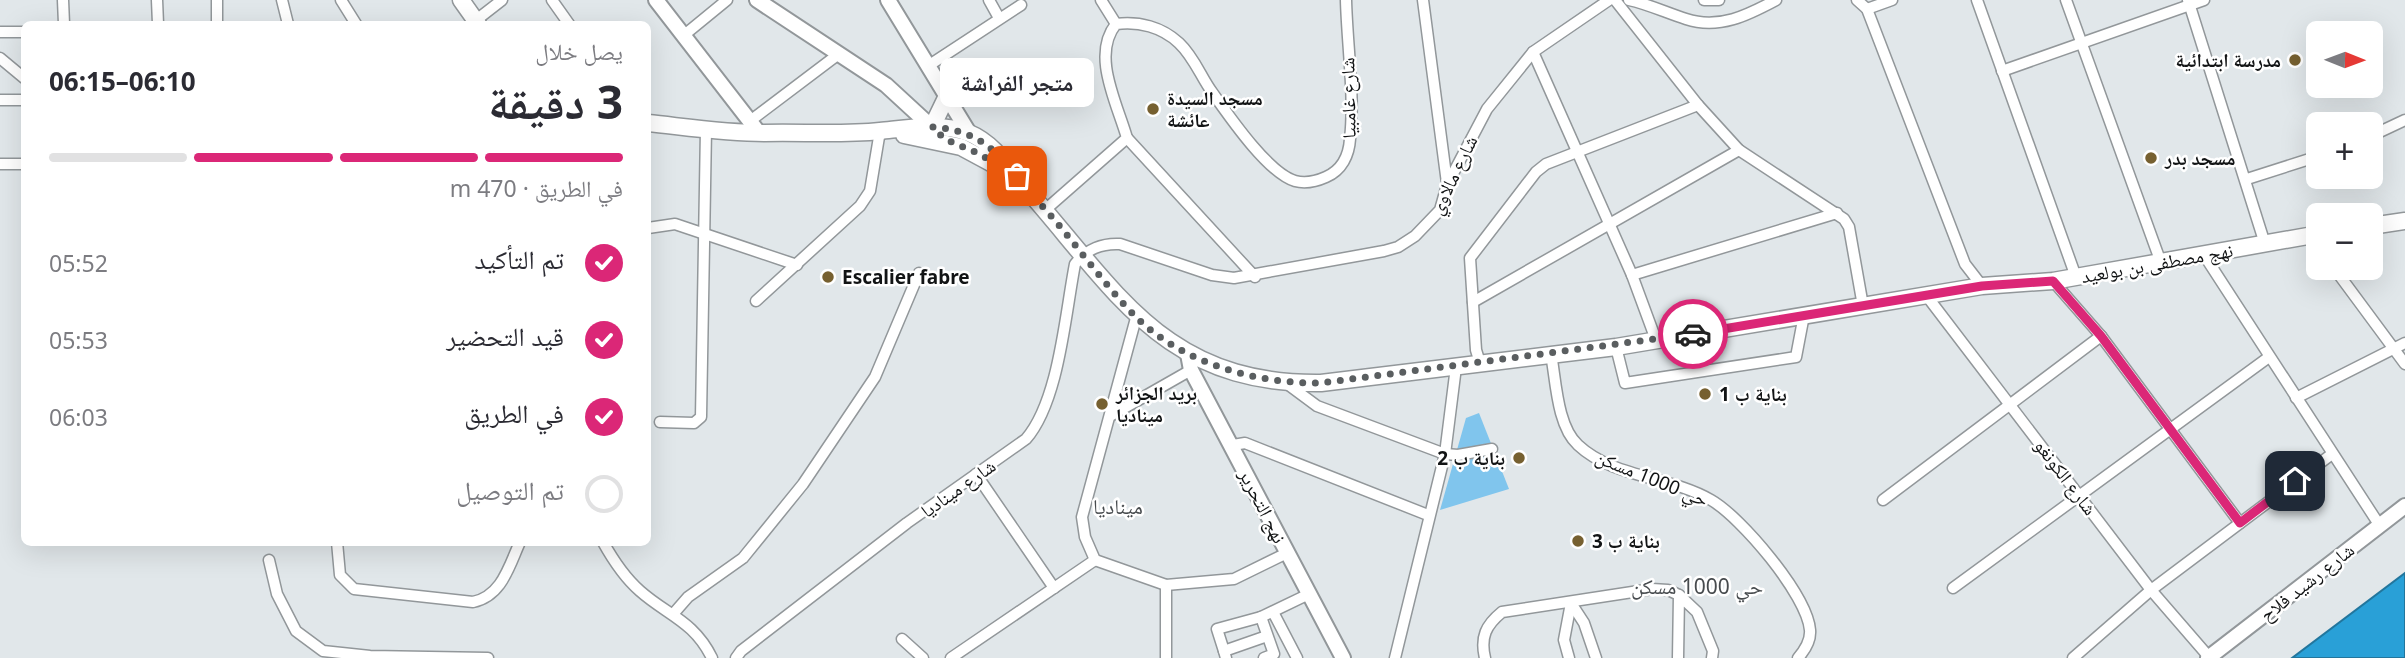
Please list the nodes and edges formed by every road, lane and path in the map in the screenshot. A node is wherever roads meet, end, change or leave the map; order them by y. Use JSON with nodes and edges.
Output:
{"nodes":[{"id":1,"x":63,"y":0,"type":"edge"},
{"id":2,"x":158,"y":0,"type":"edge"},
{"id":3,"x":217,"y":0,"type":"edge"},
{"id":4,"x":282,"y":0,"type":"edge"},
{"id":5,"x":341,"y":0,"type":"edge"},
{"id":6,"x":461,"y":0,"type":"edge"},
{"id":7,"x":502,"y":0,"type":"edge"},
{"id":8,"x":552,"y":0,"type":"edge"},
{"id":9,"x":656,"y":0,"type":"edge"},
{"id":10,"x":727,"y":0,"type":"edge"},
{"id":11,"x":757,"y":0,"type":"edge"},
{"id":12,"x":888,"y":0,"type":"edge"},
{"id":13,"x":989,"y":0,"type":"edge"},
{"id":14,"x":1101,"y":0,"type":"edge"},
{"id":15,"x":1346,"y":0,"type":"edge"},
{"id":16,"x":1423,"y":0,"type":"edge"},
{"id":17,"x":1609,"y":0,"type":"edge"},
{"id":18,"x":1615,"y":0,"type":"edge"},
{"id":19,"x":1629,"y":0,"type":"edge"},
{"id":20,"x":1703,"y":0,"type":"edge"},
{"id":21,"x":1719,"y":0,"type":"edge"},
{"id":22,"x":1776,"y":0,"type":"edge"},
{"id":23,"x":1857,"y":0,"type":"edge"},
{"id":24,"x":1892,"y":0,"type":"edge"},
{"id":25,"x":1977,"y":0,"type":"edge"},
{"id":26,"x":2066,"y":0,"type":"edge"},
{"id":27,"x":2204,"y":0,"type":"edge"},
{"id":28,"x":2188,"y":2,"type":"edge"},
{"id":29,"x":1021,"y":5,"type":"dead end"},
{"id":30,"x":1867,"y":9,"type":"junction"},
{"id":31,"x":999,"y":18,"type":"junction"},
{"id":32,"x":64,"y":21,"type":"edge"},
{"id":33,"x":158,"y":21,"type":"edge"},
{"id":34,"x":217,"y":21,"type":"edge"},
{"id":35,"x":287,"y":21,"type":"edge"},
{"id":36,"x":354,"y":21,"type":"edge"},
{"id":37,"x":475,"y":21,"type":"edge"},
{"id":38,"x":477,"y":21,"type":"edge"},
{"id":39,"x":567,"y":21,"type":"edge"},
{"id":40,"x":1115,"y":24,"type":"junction"},
{"id":41,"x":0,"y":32,"type":"edge"},
{"id":42,"x":21,"y":32,"type":"edge"},
{"id":43,"x":683,"y":36,"type":"junction"},
{"id":44,"x":2080,"y":41,"type":"junction"},
{"id":45,"x":1533,"y":52,"type":"junction"},
{"id":46,"x":839,"y":53,"type":"junction"},
{"id":47,"x":0,"y":58,"type":"edge"},
{"id":48,"x":928,"y":66,"type":"junction"},
{"id":49,"x":2002,"y":71,"type":"junction"},
{"id":50,"x":21,"y":76,"type":"edge"},
{"id":51,"x":946,"y":98,"type":"junction"},
{"id":52,"x":0,"y":100,"type":"edge"},
{"id":53,"x":21,"y":100,"type":"edge"},
{"id":54,"x":1698,"y":105,"type":"junction"},
{"id":55,"x":2405,"y":120,"type":"edge"},
{"id":56,"x":651,"y":123,"type":"edge"},
{"id":57,"x":755,"y":127,"type":"junction"},
{"id":58,"x":932,"y":127,"type":"junction"},
{"id":59,"x":706,"y":129,"type":"junction"},
{"id":60,"x":2383,"y":130,"type":"edge"},
{"id":61,"x":880,"y":131,"type":"junction"},
{"id":62,"x":969,"y":133,"type":"junction"},
{"id":63,"x":1127,"y":138,"type":"junction"},
{"id":64,"x":946,"y":142,"type":"junction"},
{"id":65,"x":1739,"y":150,"type":"junction"},
{"id":66,"x":1576,"y":152,"type":"junction"},
{"id":67,"x":2306,"y":160,"type":"edge"},
{"id":68,"x":0,"y":164,"type":"edge"},
{"id":69,"x":21,"y":164,"type":"edge"},
{"id":70,"x":2247,"y":179,"type":"junction"},
{"id":71,"x":1447,"y":185,"type":"junction"},
{"id":72,"x":1026,"y":190,"type":"junction"},
{"id":73,"x":1045,"y":210,"type":"junction"},
{"id":74,"x":1837,"y":213,"type":"junction"},
{"id":75,"x":2405,"y":221,"type":"edge"},
{"id":76,"x":2383,"y":224,"type":"edge"},
{"id":77,"x":1610,"y":226,"type":"junction"},
{"id":78,"x":651,"y":227,"type":"edge"},
{"id":79,"x":704,"y":233,"type":"junction"},
{"id":80,"x":2306,"y":240,"type":"edge"},
{"id":81,"x":2265,"y":244,"type":"junction"},
{"id":82,"x":1082,"y":254,"type":"junction"},
{"id":83,"x":2204,"y":255,"type":"junction"},
{"id":84,"x":2160,"y":260,"type":"junction"},
{"id":85,"x":797,"y":265,"type":"junction"},
{"id":86,"x":919,"y":273,"type":"dead end"},
{"id":87,"x":1632,"y":275,"type":"junction"},
{"id":88,"x":1255,"y":276,"type":"junction"},
{"id":89,"x":2076,"y":277,"type":"junction"},
{"id":90,"x":2343,"y":280,"type":"edge"},
{"id":91,"x":2053,"y":281,"type":"junction"},
{"id":92,"x":1982,"y":286,"type":"junction"},
{"id":93,"x":1926,"y":295,"type":"junction"},
{"id":94,"x":756,"y":301,"type":"dead end"},
{"id":95,"x":1473,"y":302,"type":"junction"},
{"id":96,"x":1863,"y":306,"type":"junction"},
{"id":97,"x":1804,"y":315,"type":"junction"},
{"id":98,"x":1136,"y":317,"type":"junction"},
{"id":99,"x":2101,"y":336,"type":"junction"},
{"id":100,"x":1656,"y":340,"type":"junction"},
{"id":101,"x":2405,"y":344,"type":"edge"},
{"id":102,"x":1616,"y":347,"type":"junction"},
{"id":103,"x":2393,"y":349,"type":"junction"},
{"id":104,"x":1188,"y":354,"type":"junction"},
{"id":105,"x":1551,"y":354,"type":"junction"},
{"id":106,"x":2269,"y":357,"type":"junction"},
{"id":107,"x":1480,"y":363,"type":"junction"},
{"id":108,"x":2405,"y":364,"type":"edge"},
{"id":109,"x":1456,"y":367,"type":"junction"},
{"id":110,"x":1191,"y":370,"type":"junction"},
{"id":111,"x":1286,"y":382,"type":"junction"},
{"id":112,"x":2296,"y":398,"type":"junction"},
{"id":113,"x":2011,"y":405,"type":"junction"},
{"id":114,"x":1112,"y":415,"type":"junction"},
{"id":115,"x":660,"y":422,"type":"dead end"},
{"id":116,"x":2170,"y":430,"type":"junction"},
{"id":117,"x":1233,"y":445,"type":"junction"},
{"id":118,"x":1492,"y":449,"type":"dead end"},
{"id":119,"x":1445,"y":454,"type":"junction"},
{"id":120,"x":2332,"y":454,"type":"junction"},
{"id":121,"x":976,"y":474,"type":"junction"},
{"id":122,"x":2080,"y":496,"type":"junction"},
{"id":123,"x":1883,"y":500,"type":"dead end"},
{"id":124,"x":2405,"y":506,"type":"edge"},
{"id":125,"x":1428,"y":516,"type":"junction"},
{"id":126,"x":2240,"y":523,"type":"junction"},
{"id":127,"x":2380,"y":526,"type":"junction"},
{"id":128,"x":337,"y":546,"type":"edge"},
{"id":129,"x":518,"y":546,"type":"edge"},
{"id":130,"x":605,"y":546,"type":"edge"},
{"id":131,"x":1287,"y":553,"type":"junction"},
{"id":132,"x":269,"y":560,"type":"dead end"},
{"id":133,"x":1095,"y":560,"type":"junction"},
{"id":134,"x":1166,"y":585,"type":"junction"},
{"id":135,"x":1054,"y":588,"type":"junction"},
{"id":136,"x":1953,"y":588,"type":"dead end"},
{"id":137,"x":2151,"y":590,"type":"junction"},
{"id":138,"x":1309,"y":594,"type":"junction"},
{"id":139,"x":1679,"y":595,"type":"junction"},
{"id":140,"x":1571,"y":603,"type":"junction"},
{"id":141,"x":1273,"y":611,"type":"junction"},
{"id":142,"x":674,"y":613,"type":"junction"},
{"id":143,"x":1261,"y":617,"type":"junction"},
{"id":144,"x":1267,"y":636,"type":"junction"},
{"id":145,"x":902,"y":639,"type":"dead end"},
{"id":146,"x":1225,"y":654,"type":"edge"},
{"id":147,"x":459,"y":657,"type":"edge"},
{"id":148,"x":488,"y":658,"type":"edge"},
{"id":149,"x":712,"y":658,"type":"edge"},
{"id":150,"x":736,"y":658,"type":"edge"},
{"id":151,"x":923,"y":658,"type":"edge"},
{"id":152,"x":951,"y":658,"type":"edge"},
{"id":153,"x":1166,"y":658,"type":"edge"},
{"id":154,"x":1264,"y":658,"type":"edge"},
{"id":155,"x":1297,"y":658,"type":"edge"},
{"id":156,"x":1343,"y":658,"type":"edge"},
{"id":157,"x":1395,"y":658,"type":"edge"},
{"id":158,"x":1485,"y":658,"type":"edge"},
{"id":159,"x":1569,"y":658,"type":"edge"},
{"id":160,"x":1596,"y":658,"type":"edge"},
{"id":161,"x":1678,"y":658,"type":"edge"},
{"id":162,"x":1712,"y":658,"type":"edge"},
{"id":163,"x":1798,"y":658,"type":"edge"},
{"id":164,"x":2073,"y":658,"type":"edge"},
{"id":165,"x":2208,"y":658,"type":"edge"}],
"edges":[{"from":1,"to":32,"type":"street"},
{"from":2,"to":33,"type":"street"},
{"from":3,"to":34,"type":"street"},
{"from":4,"to":35,"type":"street"},
{"from":5,"to":36,"type":"street"},
{"from":6,"to":37,"type":"main road"},
{"from":7,"to":38,"type":"street"},
{"from":8,"to":39,"type":"street"},
{"from":9,"to":43,"type":"street"},
{"from":10,"to":43,"type":"street"},
{"from":11,"to":46,"type":"street"},
{"from":12,"to":48,"type":"street"},
{"from":13,"to":31,"type":"street"},
{"from":14,"to":40,"type":"street"},
{"from":15,"to":40,"type":"street","name":"شارع غامبيا"},
{"from":16,"to":71,"type":"street"},
{"from":17,"to":45,"type":"street","name":"شارع مالاوي"},
{"from":18,"to":54,"type":"street"},
{"from":19,"to":22,"type":"street"},
{"from":20,"to":21,"type":"street"},
{"from":23,"to":30,"type":"street"},
{"from":24,"to":30,"type":"street"},
{"from":25,"to":49,"type":"street"},
{"from":26,"to":44,"type":"street"},
{"from":27,"to":28,"type":"street"},
{"from":28,"to":44,"type":"street"},
{"from":28,"to":70,"type":"street"},
{"from":29,"to":31,"type":"street"},
{"from":30,"to":92,"type":"street"},
{"from":31,"to":48,"type":"street"},
{"from":40,"to":63,"type":"street"},
{"from":41,"to":42,"type":"street"},
{"from":43,"to":57,"type":"street"},
{"from":44,"to":49,"type":"street"},
{"from":44,"to":84,"type":"street"},
{"from":45,"to":66,"type":"street"},
{"from":45,"to":71,"type":"street","name":"شارع مالاوي"},
{"from":46,"to":57,"type":"street"},
{"from":46,"to":58,"type":"street"},
{"from":47,"to":50,"type":"street"},
{"from":48,"to":51,"type":"street"},
{"from":49,"to":89,"type":"street"},
{"from":51,"to":58,"type":"main road"},
{"from":51,"to":62,"type":"street"},
{"from":52,"to":53,"type":"street"},
{"from":54,"to":65,"type":"street"},
{"from":54,"to":66,"type":"street"},
{"from":55,"to":60,"type":"street"},
{"from":56,"to":59,"type":"main road"},
{"from":57,"to":59,"type":"main road"},
{"from":57,"to":61,"type":"main road"},
{"from":58,"to":61,"type":"main road","name":"نهج مصطفى بن بولعيد"},
{"from":58,"to":62,"type":"main road","name":"نهج مصطفى بن بولعيد"},
{"from":58,"to":64,"type":"street"},
{"from":59,"to":79,"type":"street"},
{"from":61,"to":64,"type":"main road","name":"نهج مصطفى بن بولعيد"},
{"from":61,"to":85,"type":"street"},
{"from":62,"to":72,"type":"main road","name":"نهج مصطفى بن بولعيد"},
{"from":63,"to":73,"type":"street"},
{"from":63,"to":88,"type":"street"},
{"from":64,"to":72,"type":"main road","name":"نهج مصطفى بن بولعيد"},
{"from":65,"to":74,"type":"street"},
{"from":65,"to":77,"type":"street"},
{"from":66,"to":77,"type":"street"},
{"from":66,"to":95,"type":"street"},
{"from":67,"to":70,"type":"street"},
{"from":68,"to":69,"type":"street"},
{"from":70,"to":81,"type":"street"},
{"from":71,"to":88,"type":"street","name":"شارع مالاوي"},
{"from":72,"to":73,"type":"main road","name":"نهج مصطفى بن بولعيد"},
{"from":73,"to":82,"type":"main road","name":"نهج مصطفى بن بولعيد"},
{"from":74,"to":87,"type":"street"},
{"from":74,"to":96,"type":"street"},
{"from":75,"to":76,"type":"main road"},
{"from":77,"to":87,"type":"street"},
{"from":77,"to":95,"type":"street"},
{"from":78,"to":79,"type":"street"},
{"from":79,"to":85,"type":"street"},
{"from":79,"to":115,"type":"street"},
{"from":80,"to":81,"type":"main road","name":"نهج مصطفى بن بولعيد"},
{"from":81,"to":83,"type":"main road","name":"نهج مصطفى بن بولعيد"},
{"from":82,"to":88,"type":"street","name":"شارع مالاوي"},
{"from":82,"to":98,"type":"main road","name":"نهج مصطفى بن بولعيد"},
{"from":82,"to":121,"type":"street","name":"شارع ميناديا"},
{"from":83,"to":84,"type":"main road","name":"نهج مصطفى بن بولعيد"},
{"from":83,"to":106,"type":"street"},
{"from":84,"to":89,"type":"main road","name":"نهج مصطفى بن بولعيد"},
{"from":85,"to":94,"type":"street"},
{"from":86,"to":142,"type":"street"},
{"from":87,"to":100,"type":"street"},
{"from":89,"to":91,"type":"main road","name":"نهج مصطفى بن بولعيد"},
{"from":90,"to":103,"type":"street"},
{"from":91,"to":92,"type":"main road","name":"نهج مصطفى بن بولعيد"},
{"from":91,"to":99,"type":"street"},
{"from":92,"to":93,"type":"main road","name":"نهج مصطفى بن بولعيد"},
{"from":93,"to":96,"type":"main road","name":"نهج مصطفى بن بولعيد"},
{"from":93,"to":113,"type":"street","name":"شارع الكونغو"},
{"from":95,"to":107,"type":"street"},
{"from":96,"to":97,"type":"main road","name":"نهج مصطفى بن بولعيد"},
{"from":97,"to":100,"type":"main road","name":"نهج مصطفى بن بولعيد"},
{"from":97,"to":102,"type":"street"},
{"from":98,"to":104,"type":"main road","name":"نهج مصطفى بن بولعيد"},
{"from":98,"to":114,"type":"street"},
{"from":99,"to":113,"type":"street"},
{"from":99,"to":116,"type":"street"},
{"from":100,"to":102,"type":"main road","name":"نهج مصطفى بن بولعيد"},
{"from":101,"to":103,"type":"street"},
{"from":102,"to":105,"type":"main road","name":"نهج مصطفى بن بولعيد"},
{"from":103,"to":108,"type":"street"},
{"from":103,"to":112,"type":"street"},
{"from":104,"to":110,"type":"street","name":"نهج التحرير"},
{"from":104,"to":111,"type":"main road","name":"نهج مصطفى بن بولعيد"},
{"from":105,"to":107,"type":"main road","name":"نهج مصطفى بن بولعيد"},
{"from":105,"to":163,"type":"street","name":"حي 1000 مسكن"},
{"from":106,"to":112,"type":"street"},
{"from":106,"to":116,"type":"street"},
{"from":107,"to":109,"type":"main road","name":"نهج مصطفى بن بولعيد"},
{"from":109,"to":111,"type":"main road","name":"نهج مصطفى بن بولعيد"},
{"from":109,"to":119,"type":"street"},
{"from":110,"to":114,"type":"street"},
{"from":110,"to":117,"type":"street","name":"نهج التحرير"},
{"from":111,"to":119,"type":"street"},
{"from":112,"to":120,"type":"street"},
{"from":113,"to":122,"type":"street","name":"شارع الكونغو"},
{"from":113,"to":123,"type":"street"},
{"from":114,"to":133,"type":"street"},
{"from":116,"to":122,"type":"street"},
{"from":116,"to":126,"type":"street"},
{"from":117,"to":125,"type":"street"},
{"from":117,"to":131,"type":"street","name":"نهج التحرير"},
{"from":118,"to":119,"type":"street"},
{"from":119,"to":125,"type":"street"},
{"from":120,"to":126,"type":"street"},
{"from":120,"to":127,"type":"street"},
{"from":121,"to":135,"type":"street"},
{"from":121,"to":150,"type":"street","name":"شارع ميناديا"},
{"from":122,"to":136,"type":"street"},
{"from":122,"to":137,"type":"street","name":"شارع الكونغو"},
{"from":124,"to":127,"type":"street","name":"شارع رشيد فلاح"},
{"from":125,"to":157,"type":"street"},
{"from":126,"to":137,"type":"street"},
{"from":127,"to":165,"type":"street","name":"شارع رشيد فلاح"},
{"from":128,"to":129,"type":"street"},
{"from":130,"to":142,"type":"street"},
{"from":131,"to":134,"type":"street"},
{"from":131,"to":138,"type":"street","name":"نهج التحرير"},
{"from":132,"to":147,"type":"street"},
{"from":133,"to":134,"type":"street"},
{"from":133,"to":135,"type":"street"},
{"from":134,"to":153,"type":"street"},
{"from":135,"to":152,"type":"street"},
{"from":137,"to":164,"type":"street"},
{"from":137,"to":165,"type":"street","name":"شارع الكونغو"},
{"from":138,"to":141,"type":"street"},
{"from":138,"to":156,"type":"street","name":"نهج التحرير"},
{"from":139,"to":140,"type":"street"},
{"from":139,"to":161,"type":"street"},
{"from":139,"to":162,"type":"street"},
{"from":140,"to":158,"type":"street"},
{"from":140,"to":159,"type":"street"},
{"from":140,"to":160,"type":"street"},
{"from":141,"to":143,"type":"street"},
{"from":141,"to":155,"type":"street"},
{"from":142,"to":149,"type":"street"},
{"from":143,"to":144,"type":"street"},
{"from":143,"to":146,"type":"street"},
{"from":144,"to":146,"type":"street"},
{"from":144,"to":154,"type":"street"},
{"from":145,"to":151,"type":"street"},
{"from":147,"to":148,"type":"street"}]}
